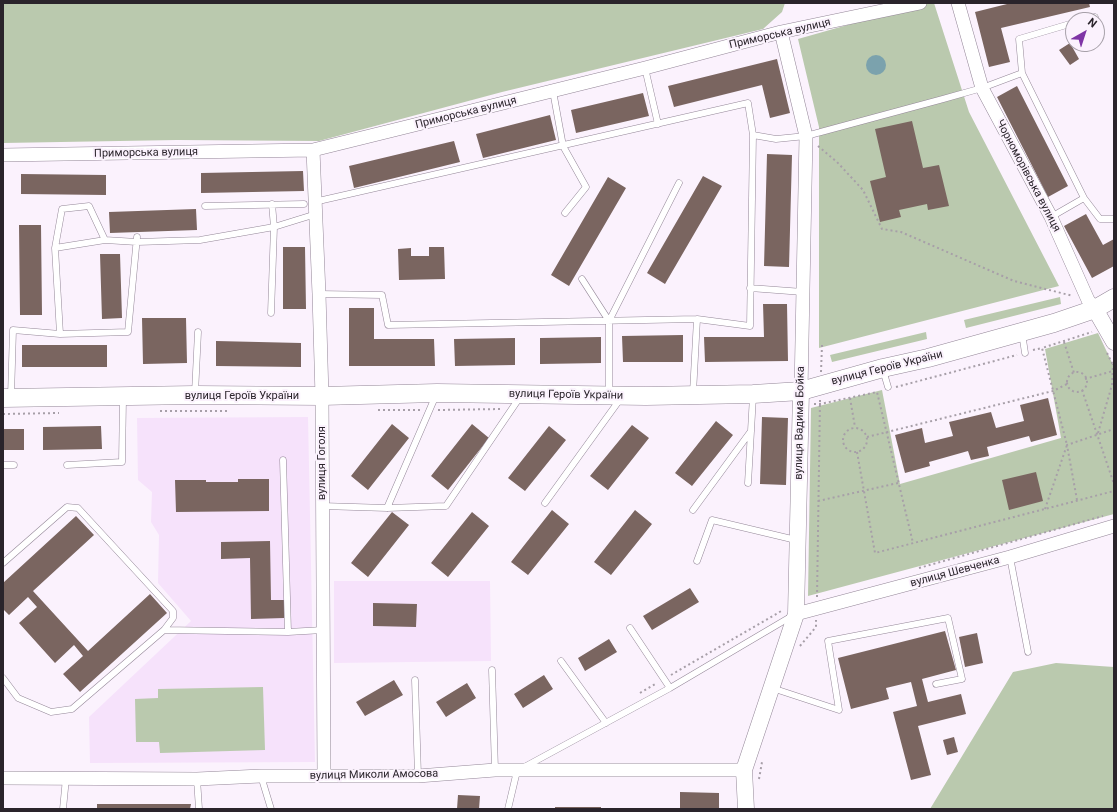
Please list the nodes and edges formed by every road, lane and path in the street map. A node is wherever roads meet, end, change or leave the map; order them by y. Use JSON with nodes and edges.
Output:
{"nodes":[{"id":1,"x":920,"y":3,"type":"edge"},
{"id":2,"x":958,"y":3,"type":"edge"},
{"id":3,"x":1065,"y":25,"type":"edge"},
{"id":4,"x":781,"y":32,"type":"junction"},
{"id":5,"x":645,"y":68,"type":"junction"},
{"id":6,"x":1022,"y":73,"type":"junction"},
{"id":7,"x":982,"y":88,"type":"junction"},
{"id":8,"x":553,"y":91,"type":"junction"},
{"id":9,"x":658,"y":124,"type":"junction"},
{"id":10,"x":753,"y":135,"type":"junction"},
{"id":11,"x":806,"y":136,"type":"junction"},
{"id":12,"x":563,"y":146,"type":"junction"},
{"id":13,"x":313,"y":150,"type":"junction"},
{"id":14,"x":3,"y":156,"type":"edge"},
{"id":15,"x":679,"y":183,"type":"dead end"},
{"id":16,"x":1084,"y":198,"type":"junction"},
{"id":17,"x":272,"y":204,"type":"junction"},
{"id":18,"x":205,"y":206,"type":"dead end"},
{"id":19,"x":312,"y":207,"type":"junction"},
{"id":20,"x":565,"y":213,"type":"dead end"},
{"id":21,"x":1051,"y":217,"type":"junction"},
{"id":22,"x":1114,"y":219,"type":"edge"},
{"id":23,"x":274,"y":227,"type":"junction"},
{"id":24,"x":137,"y":239,"type":"junction"},
{"id":25,"x":105,"y":240,"type":"junction"},
{"id":26,"x":55,"y":248,"type":"junction"},
{"id":27,"x":582,"y":279,"type":"dead end"},
{"id":28,"x":750,"y":288,"type":"junction"},
{"id":29,"x":803,"y":292,"type":"junction"},
{"id":30,"x":319,"y":294,"type":"junction"},
{"id":31,"x":1114,"y":298,"type":"edge"},
{"id":32,"x":1092,"y":305,"type":"junction"},
{"id":33,"x":271,"y":313,"type":"dead end"},
{"id":34,"x":697,"y":319,"type":"junction"},
{"id":35,"x":609,"y":321,"type":"junction"},
{"id":36,"x":1105,"y":326,"type":"junction"},
{"id":37,"x":198,"y":332,"type":"dead end"},
{"id":38,"x":1022,"y":332,"type":"junction"},
{"id":39,"x":60,"y":334,"type":"junction"},
{"id":40,"x":1064,"y":341,"type":"junction"},
{"id":41,"x":1114,"y":342,"type":"edge"},
{"id":42,"x":1042,"y":348,"type":"junction"},
{"id":43,"x":1026,"y":353,"type":"junction"},
{"id":44,"x":1113,"y":364,"type":"dead end"},
{"id":45,"x":883,"y":368,"type":"junction"},
{"id":46,"x":1113,"y":371,"type":"edge"},
{"id":47,"x":1074,"y":373,"type":"junction"},
{"id":48,"x":1086,"y":379,"type":"junction"},
{"id":49,"x":1067,"y":384,"type":"junction"},
{"id":50,"x":896,"y":387,"type":"dead end"},
{"id":51,"x":885,"y":388,"type":"joint"},
{"id":52,"x":1082,"y":390,"type":"junction"},
{"id":53,"x":877,"y":392,"type":"junction"},
{"id":54,"x":1053,"y":392,"type":"junction"},
{"id":55,"x":437,"y":393,"type":"junction"},
{"id":56,"x":522,"y":394,"type":"junction"},
{"id":57,"x":753,"y":394,"type":"junction"},
{"id":58,"x":195,"y":395,"type":"junction"},
{"id":59,"x":616,"y":395,"type":"junction"},
{"id":60,"x":693,"y":395,"type":"junction"},
{"id":61,"x":123,"y":396,"type":"junction"},
{"id":62,"x":322,"y":396,"type":"junction"},
{"id":63,"x":7,"y":398,"type":"edge"},
{"id":64,"x":801,"y":398,"type":"junction"},
{"id":65,"x":850,"y":398,"type":"junction"},
{"id":66,"x":512,"y":409,"type":"junction"},
{"id":67,"x":376,"y":410,"type":"dead end"},
{"id":68,"x":430,"y":410,"type":"junction"},
{"id":69,"x":154,"y":411,"type":"dead end"},
{"id":70,"x":234,"y":411,"type":"dead end"},
{"id":71,"x":59,"y":413,"type":"dead end"},
{"id":72,"x":3,"y":414,"type":"edge"},
{"id":73,"x":855,"y":427,"type":"junction"},
{"id":74,"x":1114,"y":429,"type":"edge"},
{"id":75,"x":751,"y":432,"type":"junction"},
{"id":76,"x":886,"y":432,"type":"junction"},
{"id":77,"x":1097,"y":434,"type":"junction"},
{"id":78,"x":867,"y":437,"type":"junction"},
{"id":79,"x":1067,"y":445,"type":"junction"},
{"id":80,"x":857,"y":452,"type":"junction"},
{"id":81,"x":283,"y":460,"type":"dead end"},
{"id":82,"x":67,"y":464,"type":"dead end"},
{"id":83,"x":3,"y":465,"type":"edge"},
{"id":84,"x":14,"y":465,"type":"dead end"},
{"id":85,"x":898,"y":482,"type":"junction"},
{"id":86,"x":748,"y":483,"type":"dead end"},
{"id":87,"x":1114,"y":484,"type":"edge"},
{"id":88,"x":864,"y":490,"type":"junction"},
{"id":89,"x":1114,"y":491,"type":"edge"},
{"id":90,"x":1077,"y":500,"type":"junction"},
{"id":91,"x":818,"y":501,"type":"dead end"},
{"id":92,"x":544,"y":503,"type":"dead end"},
{"id":93,"x":322,"y":506,"type":"junction"},
{"id":94,"x":387,"y":508,"type":"junction"},
{"id":95,"x":1045,"y":509,"type":"junction"},
{"id":96,"x":693,"y":510,"type":"dead end"},
{"id":97,"x":1114,"y":526,"type":"edge"},
{"id":98,"x":798,"y":540,"type":"junction"},
{"id":99,"x":913,"y":543,"type":"junction"},
{"id":100,"x":1010,"y":557,"type":"junction"},
{"id":101,"x":698,"y":560,"type":"dead end"},
{"id":102,"x":3,"y":563,"type":"edge"},
{"id":103,"x":796,"y":614,"type":"junction"},
{"id":104,"x":630,"y":628,"type":"dead end"},
{"id":105,"x":164,"y":630,"type":"junction"},
{"id":106,"x":323,"y":630,"type":"junction"},
{"id":107,"x":288,"y":632,"type":"junction"},
{"id":108,"x":1028,"y":652,"type":"dead end"},
{"id":109,"x":561,"y":661,"type":"dead end"},
{"id":110,"x":492,"y":670,"type":"dead end"},
{"id":111,"x":3,"y":678,"type":"edge"},
{"id":112,"x":415,"y":680,"type":"dead end"},
{"id":113,"x":936,"y":684,"type":"dead end"},
{"id":114,"x":771,"y":687,"type":"junction"},
{"id":115,"x":670,"y":688,"type":"junction"},
{"id":116,"x":606,"y":722,"type":"junction"},
{"id":117,"x":495,"y":770,"type":"junction"},
{"id":118,"x":744,"y":770,"type":"junction"},
{"id":119,"x":517,"y":771,"type":"junction"},
{"id":120,"x":324,"y":775,"type":"junction"},
{"id":121,"x":261,"y":776,"type":"junction"},
{"id":122,"x":418,"y":776,"type":"junction"},
{"id":123,"x":3,"y":778,"type":"edge"},
{"id":124,"x":66,"y":778,"type":"junction"},
{"id":125,"x":197,"y":779,"type":"junction"},
{"id":126,"x":63,"y":809,"type":"edge"},
{"id":127,"x":199,"y":809,"type":"edge"},
{"id":128,"x":271,"y":809,"type":"edge"},
{"id":129,"x":508,"y":809,"type":"edge"},
{"id":130,"x":746,"y":809,"type":"edge"}],
"edges":[{"from":1,"to":4,"type":"street","name":"Приморська вулиця"},
{"from":2,"to":7,"type":"street","name":"Чорноморівська вулиця"},
{"from":3,"to":6,"type":"lane"},
{"from":4,"to":5,"type":"street","name":"Приморська вулиця"},
{"from":4,"to":11,"type":"street","name":"вулиця Вадима Бойка"},
{"from":5,"to":8,"type":"street","name":"Приморська вулиця"},
{"from":5,"to":9,"type":"lane"},
{"from":6,"to":7,"type":"lane"},
{"from":6,"to":16,"type":"lane"},
{"from":7,"to":11,"type":"lane"},
{"from":7,"to":21,"type":"street","name":"Чорноморівська вулиця"},
{"from":8,"to":12,"type":"lane"},
{"from":8,"to":13,"type":"street","name":"Приморська вулиця"},
{"from":9,"to":10,"type":"lane"},
{"from":9,"to":12,"type":"lane"},
{"from":10,"to":11,"type":"lane"},
{"from":10,"to":28,"type":"lane"},
{"from":11,"to":29,"type":"street","name":"вулиця Вадима Бойка"},
{"from":11,"to":32,"type":"path"},
{"from":12,"to":19,"type":"lane"},
{"from":12,"to":20,"type":"lane"},
{"from":13,"to":14,"type":"street","name":"Приморська вулиця"},
{"from":13,"to":19,"type":"street","name":"вулиця Гоголя"},
{"from":15,"to":35,"type":"lane"},
{"from":16,"to":21,"type":"lane"},
{"from":16,"to":22,"type":"lane"},
{"from":17,"to":18,"type":"lane"},
{"from":17,"to":19,"type":"lane"},
{"from":17,"to":23,"type":"lane"},
{"from":19,"to":23,"type":"lane"},
{"from":19,"to":30,"type":"street","name":"вулиця Гоголя"},
{"from":21,"to":32,"type":"street","name":"Чорноморівська вулиця"},
{"from":23,"to":24,"type":"lane"},
{"from":23,"to":33,"type":"lane"},
{"from":24,"to":25,"type":"lane"},
{"from":24,"to":39,"type":"lane"},
{"from":25,"to":26,"type":"lane"},
{"from":25,"to":26,"type":"lane"},
{"from":26,"to":39,"type":"lane"},
{"from":27,"to":35,"type":"lane"},
{"from":28,"to":29,"type":"lane"},
{"from":28,"to":34,"type":"lane"},
{"from":29,"to":64,"type":"street","name":"вулиця Вадима Бойка"},
{"from":30,"to":35,"type":"lane"},
{"from":30,"to":62,"type":"street","name":"вулиця Гоголя"},
{"from":31,"to":32,"type":"main road","name":"вулиця Героїв України"},
{"from":32,"to":36,"type":"street","name":"Чорноморівська вулиця"},
{"from":32,"to":38,"type":"main road","name":"вулиця Героїв України"},
{"from":34,"to":35,"type":"lane"},
{"from":34,"to":60,"type":"lane"},
{"from":35,"to":59,"type":"lane"},
{"from":36,"to":40,"type":"path"},
{"from":36,"to":41,"type":"street","name":"Чорноморівська вулиця"},
{"from":37,"to":58,"type":"lane"},
{"from":38,"to":43,"type":"lane"},
{"from":38,"to":45,"type":"main road","name":"вулиця Героїв України"},
{"from":39,"to":63,"type":"lane"},
{"from":40,"to":42,"type":"path"},
{"from":40,"to":47,"type":"path"},
{"from":42,"to":43,"type":"path"},
{"from":42,"to":54,"type":"path"},
{"from":43,"to":50,"type":"path"},
{"from":44,"to":46,"type":"path"},
{"from":45,"to":51,"type":"lane"},
{"from":45,"to":64,"type":"main road","name":"вулиця Героїв України"},
{"from":46,"to":48,"type":"path"},
{"from":46,"to":77,"type":"path"},
{"from":47,"to":48,"type":"path"},
{"from":47,"to":49,"type":"path"},
{"from":48,"to":52,"type":"path"},
{"from":49,"to":52,"type":"path"},
{"from":49,"to":54,"type":"path"},
{"from":51,"to":53,"type":"path"},
{"from":52,"to":77,"type":"path"},
{"from":53,"to":65,"type":"path"},
{"from":53,"to":76,"type":"path"},
{"from":54,"to":76,"type":"path"},
{"from":54,"to":79,"type":"path"},
{"from":55,"to":56,"type":"main road","name":"вулиця Героїв України"},
{"from":55,"to":62,"type":"main road","name":"вулиця Героїв України"},
{"from":55,"to":68,"type":"lane"},
{"from":56,"to":59,"type":"main road","name":"вулиця Героїв України"},
{"from":56,"to":66,"type":"lane"},
{"from":57,"to":60,"type":"main road","name":"вулиця Героїв України"},
{"from":57,"to":64,"type":"main road","name":"вулиця Героїв України"},
{"from":57,"to":75,"type":"lane"},
{"from":58,"to":61,"type":"main road","name":"вулиця Героїв України"},
{"from":58,"to":62,"type":"main road","name":"вулиця Героїв України"},
{"from":59,"to":60,"type":"main road","name":"вулиця Героїв України"},
{"from":59,"to":92,"type":"lane"},
{"from":61,"to":63,"type":"main road","name":"вулиця Героїв України"},
{"from":61,"to":82,"type":"lane"},
{"from":62,"to":93,"type":"street","name":"вулиця Гоголя"},
{"from":64,"to":65,"type":"path"},
{"from":64,"to":98,"type":"street","name":"вулиця Вадима Бойка"},
{"from":65,"to":73,"type":"path"},
{"from":66,"to":68,"type":"path"},
{"from":66,"to":94,"type":"lane"},
{"from":67,"to":68,"type":"path"},
{"from":68,"to":94,"type":"lane"},
{"from":69,"to":70,"type":"path"},
{"from":71,"to":72,"type":"path"},
{"from":73,"to":78,"type":"path"},
{"from":73,"to":80,"type":"path"},
{"from":74,"to":77,"type":"path"},
{"from":75,"to":86,"type":"lane"},
{"from":75,"to":96,"type":"lane"},
{"from":76,"to":78,"type":"path"},
{"from":76,"to":85,"type":"path"},
{"from":77,"to":79,"type":"path"},
{"from":77,"to":87,"type":"path"},
{"from":78,"to":80,"type":"path"},
{"from":79,"to":90,"type":"path"},
{"from":79,"to":95,"type":"path"},
{"from":80,"to":88,"type":"path"},
{"from":81,"to":107,"type":"lane"},
{"from":83,"to":84,"type":"lane"},
{"from":85,"to":88,"type":"path"},
{"from":85,"to":99,"type":"path"},
{"from":88,"to":91,"type":"path"},
{"from":88,"to":99,"type":"path"},
{"from":89,"to":90,"type":"path"},
{"from":90,"to":95,"type":"path"},
{"from":93,"to":94,"type":"lane"},
{"from":93,"to":106,"type":"street","name":"вулиця Гоголя"},
{"from":95,"to":99,"type":"path"},
{"from":97,"to":100,"type":"street","name":"вулиця Шевченка"},
{"from":98,"to":101,"type":"lane"},
{"from":98,"to":103,"type":"street","name":"вулиця Вадима Бойка"},
{"from":100,"to":103,"type":"street","name":"вулиця Шевченка"},
{"from":100,"to":108,"type":"lane"},
{"from":102,"to":105,"type":"lane"},
{"from":103,"to":114,"type":"street","name":"вулиця Вадима Бойка"},
{"from":103,"to":115,"type":"lane"},
{"from":104,"to":115,"type":"lane"},
{"from":105,"to":107,"type":"lane"},
{"from":105,"to":111,"type":"lane"},
{"from":106,"to":107,"type":"lane"},
{"from":106,"to":120,"type":"street","name":"вулиця Гоголя"},
{"from":109,"to":116,"type":"lane"},
{"from":110,"to":117,"type":"lane"},
{"from":112,"to":122,"type":"lane"},
{"from":113,"to":114,"type":"lane"},
{"from":114,"to":118,"type":"street","name":"вулиця Вадима Бойка"},
{"from":115,"to":116,"type":"lane"},
{"from":116,"to":119,"type":"lane"},
{"from":117,"to":119,"type":"street","name":"вулиця Миколи Амосова"},
{"from":117,"to":122,"type":"street","name":"вулиця Миколи Амосова"},
{"from":118,"to":119,"type":"street","name":"вулиця Миколи Амосова"},
{"from":118,"to":130,"type":"street","name":"вулиця Вадима Бойка"},
{"from":119,"to":129,"type":"lane"},
{"from":120,"to":121,"type":"street","name":"вулиця Миколи Амосова"},
{"from":120,"to":122,"type":"street","name":"вулиця Миколи Амосова"},
{"from":121,"to":125,"type":"street","name":"вулиця Миколи Амосова"},
{"from":121,"to":128,"type":"lane"},
{"from":123,"to":124,"type":"street","name":"вулиця Миколи Амосова"},
{"from":124,"to":125,"type":"street","name":"вулиця Миколи Амосова"},
{"from":124,"to":126,"type":"lane"},
{"from":125,"to":127,"type":"lane"}]}
